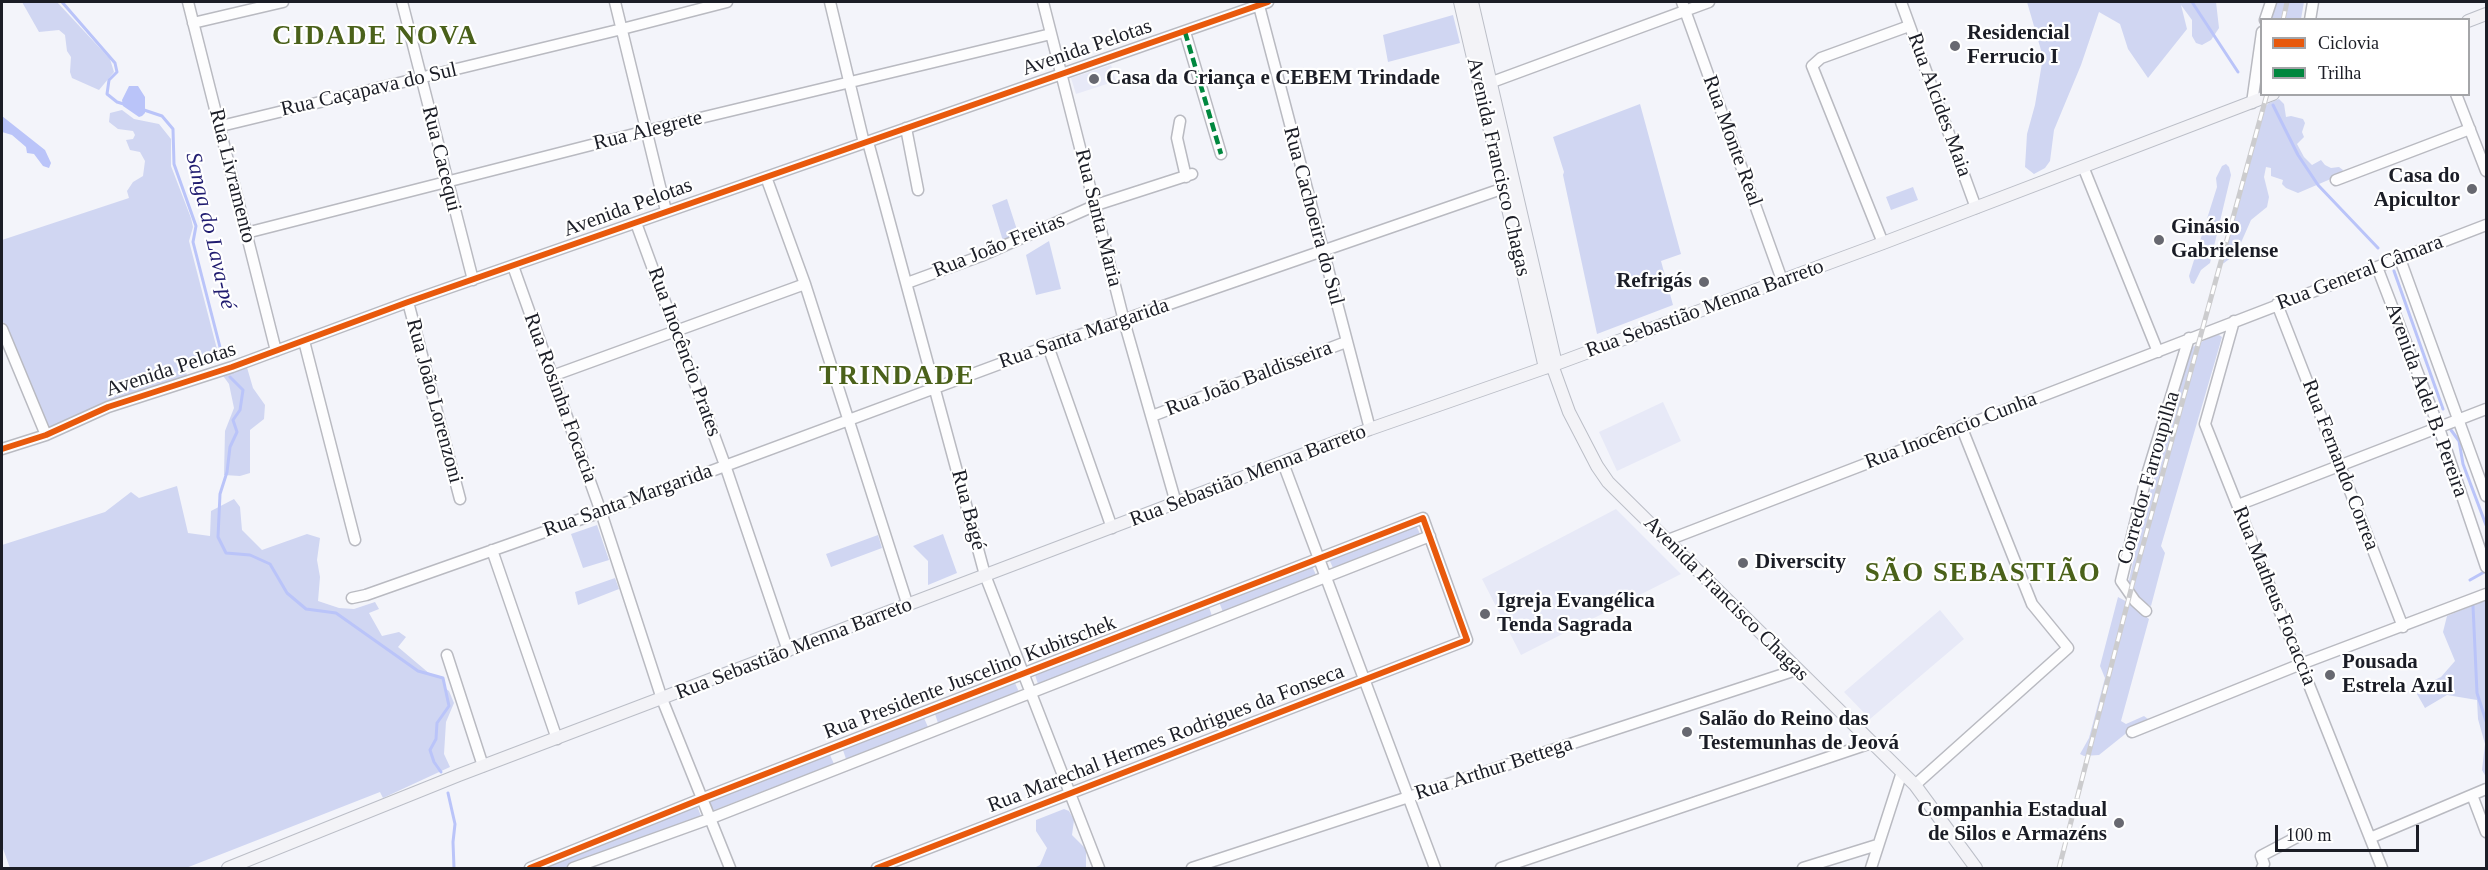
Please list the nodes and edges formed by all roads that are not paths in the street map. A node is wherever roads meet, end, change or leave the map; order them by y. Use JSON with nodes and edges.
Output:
{"nodes":[{"id":1,"x":188,"y":2,"type":"edge"},
{"id":2,"x":283,"y":2,"type":"edge"},
{"id":3,"x":402,"y":2,"type":"edge"},
{"id":4,"x":615,"y":2,"type":"edge"},
{"id":5,"x":727,"y":2,"type":"edge"},
{"id":6,"x":830,"y":2,"type":"edge"},
{"id":7,"x":1043,"y":2,"type":"edge"},
{"id":8,"x":1460,"y":2,"type":"edge"},
{"id":9,"x":1472,"y":2,"type":"edge"},
{"id":10,"x":1709,"y":2,"type":"edge"},
{"id":11,"x":1901,"y":2,"type":"edge"},
{"id":12,"x":2271,"y":2,"type":"edge"},
{"id":13,"x":2313,"y":2,"type":"edge"},
{"id":14,"x":1262,"y":3,"type":"edge"},
{"id":15,"x":1683,"y":6,"type":"edge"},
{"id":16,"x":2487,"y":14,"type":"edge"},
{"id":17,"x":2266,"y":18,"type":"edge"},
{"id":18,"x":2310,"y":18,"type":"edge"},
{"id":19,"x":2470,"y":21,"type":"edge"},
{"id":20,"x":193,"y":23,"type":"junction"},
{"id":21,"x":1910,"y":26,"type":"junction"},
{"id":22,"x":622,"y":29,"type":"junction"},
{"id":23,"x":1185,"y":32,"type":"junction"},
{"id":24,"x":1051,"y":33,"type":"junction"},
{"id":25,"x":2260,"y":46,"type":"edge"},
{"id":26,"x":1062,"y":73,"type":"junction"},
{"id":27,"x":421,"y":78,"type":"junction"},
{"id":28,"x":849,"y":83,"type":"junction"},
{"id":29,"x":1484,"y":85,"type":"junction"},
{"id":30,"x":2268,"y":96,"type":"edge"},
{"id":31,"x":2457,"y":96,"type":"edge"},
{"id":32,"x":2252,"y":103,"type":"junction"},
{"id":33,"x":1180,"y":121,"type":"dead end"},
{"id":34,"x":221,"y":126,"type":"junction"},
{"id":35,"x":906,"y":128,"type":"junction"},
{"id":36,"x":2470,"y":129,"type":"junction"},
{"id":37,"x":646,"y":131,"type":"junction"},
{"id":38,"x":866,"y":142,"type":"junction"},
{"id":39,"x":1221,"y":154,"type":"dead end"},
{"id":40,"x":2084,"y":169,"type":"junction"},
{"id":41,"x":2487,"y":171,"type":"edge"},
{"id":42,"x":766,"y":177,"type":"junction"},
{"id":43,"x":2336,"y":180,"type":"dead end"},
{"id":44,"x":446,"y":182,"type":"junction"},
{"id":45,"x":1508,"y":187,"type":"junction"},
{"id":46,"x":918,"y":190,"type":"dead end"},
{"id":47,"x":1096,"y":205,"type":"junction"},
{"id":48,"x":1976,"y":208,"type":"junction"},
{"id":49,"x":666,"y":211,"type":"junction"},
{"id":50,"x":636,"y":223,"type":"junction"},
{"id":51,"x":2487,"y":225,"type":"edge"},
{"id":52,"x":246,"y":233,"type":"junction"},
{"id":53,"x":1884,"y":243,"type":"junction"},
{"id":54,"x":1322,"y":251,"type":"junction"},
{"id":55,"x":2400,"y":259,"type":"junction"},
{"id":56,"x":513,"y":266,"type":"junction"},
{"id":57,"x":2377,"y":267,"type":"junction"},
{"id":58,"x":473,"y":280,"type":"junction"},
{"id":59,"x":1782,"y":280,"type":"junction"},
{"id":60,"x":907,"y":283,"type":"junction"},
{"id":61,"x":806,"y":284,"type":"junction"},
{"id":62,"x":408,"y":302,"type":"junction"},
{"id":63,"x":2277,"y":304,"type":"junction"},
{"id":64,"x":1124,"y":321,"type":"junction"},
{"id":65,"x":2234,"y":321,"type":"junction"},
{"id":66,"x":2,"y":329,"type":"edge"},
{"id":67,"x":676,"y":329,"type":"junction"},
{"id":68,"x":2189,"y":338,"type":"junction"},
{"id":69,"x":304,"y":341,"type":"junction"},
{"id":70,"x":1346,"y":342,"type":"junction"},
{"id":71,"x":1048,"y":346,"type":"junction"},
{"id":72,"x":276,"y":351,"type":"junction"},
{"id":73,"x":2158,"y":352,"type":"junction"},
{"id":74,"x":1551,"y":366,"type":"junction"},
{"id":75,"x":552,"y":376,"type":"junction"},
{"id":76,"x":935,"y":386,"type":"junction"},
{"id":77,"x":2487,"y":409,"type":"edge"},
{"id":78,"x":1152,"y":416,"type":"junction"},
{"id":79,"x":849,"y":419,"type":"junction"},
{"id":80,"x":2460,"y":420,"type":"junction"},
{"id":81,"x":1961,"y":426,"type":"junction"},
{"id":82,"x":2439,"y":428,"type":"junction"},
{"id":83,"x":1370,"y":429,"type":"junction"},
{"id":84,"x":46,"y":435,"type":"junction"},
{"id":85,"x":2,"y":449,"type":"edge"},
{"id":86,"x":1283,"y":463,"type":"junction"},
{"id":87,"x":725,"y":465,"type":"junction"},
{"id":88,"x":2339,"y":465,"type":"junction"},
{"id":89,"x":2487,"y":496,"type":"edge"},
{"id":90,"x":460,"y":499,"type":"dead end"},
{"id":91,"x":1176,"y":503,"type":"junction"},
{"id":92,"x":2238,"y":505,"type":"junction"},
{"id":93,"x":601,"y":512,"type":"junction"},
{"id":94,"x":1112,"y":528,"type":"junction"},
{"id":95,"x":1430,"y":536,"type":"junction"},
{"id":96,"x":355,"y":540,"type":"dead end"},
{"id":97,"x":1668,"y":540,"type":"junction"},
{"id":98,"x":492,"y":550,"type":"junction"},
{"id":99,"x":1318,"y":559,"type":"junction"},
{"id":100,"x":2487,"y":567,"type":"edge"},
{"id":101,"x":985,"y":575,"type":"junction"},
{"id":102,"x":1324,"y":577,"type":"junction"},
{"id":103,"x":2487,"y":594,"type":"edge"},
{"id":104,"x":351,"y":597,"type":"dead end"},
{"id":105,"x":1212,"y":601,"type":"junction"},
{"id":106,"x":908,"y":606,"type":"junction"},
{"id":107,"x":2146,"y":611,"type":"dead end"},
{"id":108,"x":1220,"y":618,"type":"junction"},
{"id":109,"x":2403,"y":627,"type":"junction"},
{"id":110,"x":788,"y":651,"type":"junction"},
{"id":111,"x":447,"y":655,"type":"dead end"},
{"id":112,"x":2301,"y":664,"type":"junction"},
{"id":113,"x":1796,"y":670,"type":"junction"},
{"id":114,"x":1023,"y":675,"type":"junction"},
{"id":115,"x":1365,"y":680,"type":"junction"},
{"id":116,"x":1031,"y":693,"type":"junction"},
{"id":117,"x":662,"y":699,"type":"junction"},
{"id":118,"x":928,"y":712,"type":"junction"},
{"id":119,"x":935,"y":731,"type":"junction"},
{"id":120,"x":2132,"y":732,"type":"dead end"},
{"id":121,"x":557,"y":739,"type":"junction"},
{"id":122,"x":1871,"y":743,"type":"junction"},
{"id":123,"x":835,"y":748,"type":"junction"},
{"id":124,"x":483,"y":766,"type":"junction"},
{"id":125,"x":843,"y":767,"type":"junction"},
{"id":126,"x":1902,"y":772,"type":"junction"},
{"id":127,"x":1915,"y":785,"type":"junction"},
{"id":128,"x":2487,"y":789,"type":"edge"},
{"id":129,"x":1072,"y":794,"type":"junction"},
{"id":130,"x":2472,"y":795,"type":"junction"},
{"id":131,"x":1409,"y":796,"type":"junction"},
{"id":132,"x":701,"y":799,"type":"junction"},
{"id":133,"x":709,"y":819,"type":"junction"},
{"id":134,"x":2487,"y":832,"type":"edge"},
{"id":135,"x":2297,"y":837,"type":"dead end"},
{"id":136,"x":2370,"y":838,"type":"junction"},
{"id":137,"x":1877,"y":844,"type":"junction"},
{"id":138,"x":228,"y":868,"type":"edge"},
{"id":139,"x":530,"y":868,"type":"edge"},
{"id":140,"x":573,"y":868,"type":"edge"},
{"id":141,"x":730,"y":868,"type":"edge"},
{"id":142,"x":877,"y":868,"type":"edge"},
{"id":143,"x":1100,"y":868,"type":"edge"},
{"id":144,"x":1192,"y":868,"type":"edge"},
{"id":145,"x":1435,"y":868,"type":"edge"},
{"id":146,"x":1501,"y":868,"type":"edge"},
{"id":147,"x":1803,"y":868,"type":"edge"},
{"id":148,"x":1871,"y":868,"type":"edge"},
{"id":149,"x":1976,"y":868,"type":"edge"},
{"id":150,"x":2262,"y":868,"type":"edge"},
{"id":151,"x":2382,"y":868,"type":"edge"}],
"edges":[{"from":1,"to":20,"type":"street","name":"Rua Livramento"},
{"from":2,"to":20,"type":"street"},
{"from":3,"to":27,"type":"street","name":"Rua Cacequi"},
{"from":4,"to":22,"type":"street"},
{"from":5,"to":22,"type":"street","name":"Rua Caçapava do Sul"},
{"from":6,"to":28,"type":"street","name":"Rua Bagé"},
{"from":7,"to":24,"type":"street","name":"Rua Santa Maria"},
{"from":8,"to":29,"type":"main road","name":"Avenida Francisco Chagas"},
{"from":9,"to":29,"type":"main road","name":"Avenida Francisco Chagas"},
{"from":10,"to":15,"type":"street"},
{"from":11,"to":21,"type":"street","name":"Rua Alcides Maia"},
{"from":12,"to":17,"type":"street"},
{"from":13,"to":18,"type":"street"},
{"from":14,"to":23,"type":"street","name":"Avenida Pelotas"},
{"from":14,"to":54,"type":"street","name":"Rua Cachoeira do Sul"},
{"from":15,"to":29,"type":"street"},
{"from":15,"to":59,"type":"street","name":"Rua Monte Real"},
{"from":16,"to":19,"type":"main road"},
{"from":20,"to":34,"type":"street","name":"Rua Livramento"},
{"from":21,"to":48,"type":"street","name":"Rua Alcides Maia"},
{"from":21,"to":53,"type":"street"},
{"from":22,"to":27,"type":"street","name":"Rua Caçapava do Sul"},
{"from":22,"to":37,"type":"street"},
{"from":23,"to":26,"type":"street","name":"Avenida Pelotas"},
{"from":23,"to":39,"type":"street"},
{"from":24,"to":26,"type":"street","name":"Rua Santa Maria"},
{"from":24,"to":28,"type":"street","name":"Rua Alegrete"},
{"from":25,"to":32,"type":"street"},
{"from":26,"to":35,"type":"street","name":"Avenida Pelotas"},
{"from":26,"to":47,"type":"street","name":"Rua Santa Maria"},
{"from":27,"to":34,"type":"street","name":"Rua Caçapava do Sul"},
{"from":27,"to":44,"type":"street","name":"Rua Cacequi"},
{"from":28,"to":37,"type":"street","name":"Rua Alegrete"},
{"from":28,"to":38,"type":"street","name":"Rua Bagé"},
{"from":29,"to":45,"type":"main road","name":"Avenida Francisco Chagas"},
{"from":30,"to":32,"type":"main road","name":"Rua Sebastião Menna Barreto"},
{"from":31,"to":36,"type":"street"},
{"from":32,"to":40,"type":"main road","name":"Rua Sebastião Menna Barreto"},
{"from":33,"to":47,"type":"street","name":"Rua João Freitas"},
{"from":34,"to":52,"type":"street","name":"Rua Livramento"},
{"from":35,"to":38,"type":"street","name":"Avenida Pelotas"},
{"from":35,"to":46,"type":"street"},
{"from":36,"to":41,"type":"street"},
{"from":36,"to":43,"type":"street"},
{"from":37,"to":44,"type":"street","name":"Rua Alegrete"},
{"from":37,"to":49,"type":"street"},
{"from":38,"to":42,"type":"street","name":"Avenida Pelotas"},
{"from":38,"to":60,"type":"street","name":"Rua Bagé"},
{"from":40,"to":48,"type":"main road","name":"Rua Sebastião Menna Barreto"},
{"from":40,"to":73,"type":"street"},
{"from":42,"to":49,"type":"street","name":"Avenida Pelotas"},
{"from":42,"to":61,"type":"street"},
{"from":44,"to":52,"type":"street","name":"Rua Alegrete"},
{"from":44,"to":58,"type":"street","name":"Rua Cacequi"},
{"from":45,"to":54,"type":"street","name":"Rua Santa Margarida"},
{"from":45,"to":74,"type":"main road","name":"Avenida Francisco Chagas"},
{"from":47,"to":60,"type":"street","name":"Rua João Freitas"},
{"from":47,"to":64,"type":"street","name":"Rua Santa Maria"},
{"from":48,"to":53,"type":"main road","name":"Rua Sebastião Menna Barreto"},
{"from":49,"to":50,"type":"street","name":"Avenida Pelotas"},
{"from":50,"to":56,"type":"street","name":"Avenida Pelotas"},
{"from":50,"to":67,"type":"street","name":"Rua Inocêncio Prates"},
{"from":51,"to":55,"type":"street","name":"Rua General Câmara"},
{"from":52,"to":72,"type":"street","name":"Rua Livramento"},
{"from":53,"to":59,"type":"main road","name":"Rua Sebastião Menna Barreto"},
{"from":54,"to":64,"type":"street","name":"Rua Santa Margarida"},
{"from":54,"to":70,"type":"street","name":"Rua Cachoeira do Sul"},
{"from":55,"to":57,"type":"street","name":"Rua General Câmara"},
{"from":55,"to":80,"type":"street"},
{"from":56,"to":58,"type":"street","name":"Avenida Pelotas"},
{"from":56,"to":75,"type":"street","name":"Rua Rosinha Focacia"},
{"from":57,"to":63,"type":"street","name":"Rua General Câmara"},
{"from":57,"to":82,"type":"street","name":"Avenida Adel B. Pereira"},
{"from":58,"to":62,"type":"street","name":"Avenida Pelotas"},
{"from":59,"to":74,"type":"main road","name":"Rua Sebastião Menna Barreto"},
{"from":60,"to":76,"type":"street","name":"Rua Bagé"},
{"from":61,"to":67,"type":"street"},
{"from":61,"to":79,"type":"street"},
{"from":62,"to":69,"type":"street","name":"Avenida Pelotas"},
{"from":62,"to":90,"type":"street","name":"Rua João Lorenzoni"},
{"from":63,"to":65,"type":"street","name":"Rua General Câmara"},
{"from":63,"to":88,"type":"street","name":"Rua Fernando Correa"},
{"from":64,"to":71,"type":"street","name":"Rua Santa Margarida"},
{"from":64,"to":78,"type":"street","name":"Rua Santa Maria"},
{"from":65,"to":68,"type":"street","name":"Rua Inocêncio Cunha"},
{"from":65,"to":92,"type":"street","name":"Rua Matheus Focaccia"},
{"from":66,"to":84,"type":"street"},
{"from":67,"to":75,"type":"street"},
{"from":67,"to":87,"type":"street","name":"Rua Inocêncio Prates"},
{"from":68,"to":73,"type":"street","name":"Rua Inocêncio Cunha"},
{"from":68,"to":107,"type":"street","name":"Corredor Farroupilha"},
{"from":69,"to":72,"type":"street","name":"Avenida Pelotas"},
{"from":69,"to":96,"type":"street"},
{"from":70,"to":78,"type":"street","name":"Rua João Baldisseira"},
{"from":70,"to":83,"type":"street","name":"Rua Cachoeira do Sul"},
{"from":71,"to":76,"type":"street","name":"Rua Santa Margarida"},
{"from":71,"to":94,"type":"street"},
{"from":72,"to":84,"type":"street","name":"Avenida Pelotas"},
{"from":73,"to":81,"type":"street","name":"Rua Inocêncio Cunha"},
{"from":74,"to":83,"type":"main road","name":"Rua Sebastião Menna Barreto"},
{"from":74,"to":97,"type":"main road","name":"Avenida Francisco Chagas"},
{"from":75,"to":93,"type":"street","name":"Rua Rosinha Focacia"},
{"from":76,"to":79,"type":"street","name":"Rua Santa Margarida"},
{"from":76,"to":101,"type":"street","name":"Rua Bagé"},
{"from":77,"to":80,"type":"street"},
{"from":78,"to":91,"type":"street","name":"Rua Santa Maria"},
{"from":79,"to":87,"type":"street","name":"Rua Santa Margarida"},
{"from":79,"to":106,"type":"street"},
{"from":80,"to":82,"type":"street"},
{"from":80,"to":89,"type":"street"},
{"from":81,"to":97,"type":"street","name":"Rua Inocêncio Cunha"},
{"from":81,"to":127,"type":"street"},
{"from":82,"to":88,"type":"street"},
{"from":82,"to":100,"type":"street","name":"Avenida Adel B. Pereira"},
{"from":83,"to":86,"type":"main road","name":"Rua Sebastião Menna Barreto"},
{"from":84,"to":85,"type":"street","name":"Avenida Pelotas"},
{"from":86,"to":91,"type":"main road","name":"Rua Sebastião Menna Barreto"},
{"from":86,"to":99,"type":"street"},
{"from":87,"to":93,"type":"street","name":"Rua Santa Margarida"},
{"from":87,"to":110,"type":"street","name":"Rua Inocêncio Prates"},
{"from":88,"to":92,"type":"street"},
{"from":88,"to":109,"type":"street","name":"Rua Fernando Correa"},
{"from":91,"to":94,"type":"main road","name":"Rua Sebastião Menna Barreto"},
{"from":92,"to":112,"type":"street","name":"Rua Matheus Focaccia"},
{"from":93,"to":98,"type":"street","name":"Rua Santa Margarida"},
{"from":93,"to":117,"type":"street","name":"Rua Rosinha Focacia"},
{"from":94,"to":101,"type":"main road","name":"Rua Sebastião Menna Barreto"},
{"from":95,"to":99,"type":"street","name":"Rua Presidente Juscelino Kubitschek"},
{"from":95,"to":102,"type":"street","name":"Rua Presidente Juscelino Kubitschek"},
{"from":95,"to":115,"type":"street","name":"Rua Marechal Hermes Rodrigues da Fonseca"},
{"from":97,"to":113,"type":"main road","name":"Avenida Francisco Chagas"},
{"from":98,"to":104,"type":"street","name":"Rua Santa Margarida"},
{"from":98,"to":121,"type":"street"},
{"from":99,"to":102,"type":"street"},
{"from":99,"to":105,"type":"street","name":"Rua Presidente Juscelino Kubitschek"},
{"from":101,"to":106,"type":"main road","name":"Rua Sebastião Menna Barreto"},
{"from":101,"to":114,"type":"street","name":"Rua Bagé"},
{"from":102,"to":108,"type":"street","name":"Rua Presidente Juscelino Kubitschek"},
{"from":102,"to":115,"type":"street"},
{"from":103,"to":109,"type":"street"},
{"from":105,"to":108,"type":"street"},
{"from":105,"to":114,"type":"street","name":"Rua Presidente Juscelino Kubitschek"},
{"from":106,"to":110,"type":"main road","name":"Rua Sebastião Menna Barreto"},
{"from":108,"to":116,"type":"street","name":"Rua Presidente Juscelino Kubitschek"},
{"from":109,"to":112,"type":"street"},
{"from":110,"to":117,"type":"main road","name":"Rua Sebastião Menna Barreto"},
{"from":111,"to":124,"type":"street"},
{"from":112,"to":120,"type":"street"},
{"from":112,"to":136,"type":"street","name":"Rua Matheus Focaccia"},
{"from":113,"to":122,"type":"main road","name":"Avenida Francisco Chagas"},
{"from":113,"to":131,"type":"street","name":"Rua Arthur Bettega"},
{"from":114,"to":116,"type":"street","name":"Rua Bagé"},
{"from":114,"to":118,"type":"street","name":"Rua Presidente Juscelino Kubitschek"},
{"from":115,"to":129,"type":"street","name":"Rua Marechal Hermes Rodrigues da Fonseca"},
{"from":115,"to":131,"type":"street"},
{"from":116,"to":119,"type":"street","name":"Rua Presidente Juscelino Kubitschek"},
{"from":116,"to":129,"type":"street","name":"Rua Bagé"},
{"from":117,"to":121,"type":"main road","name":"Rua Sebastião Menna Barreto"},
{"from":117,"to":132,"type":"street","name":"Rua Rosinha Focacia"},
{"from":118,"to":119,"type":"street"},
{"from":118,"to":123,"type":"street","name":"Rua Presidente Juscelino Kubitschek"},
{"from":119,"to":125,"type":"street","name":"Rua Presidente Juscelino Kubitschek"},
{"from":121,"to":124,"type":"main road","name":"Rua Sebastião Menna Barreto"},
{"from":122,"to":126,"type":"main road","name":"Avenida Francisco Chagas"},
{"from":122,"to":146,"type":"street"},
{"from":123,"to":125,"type":"street"},
{"from":123,"to":132,"type":"street","name":"Rua Presidente Juscelino Kubitschek"},
{"from":124,"to":138,"type":"main road","name":"Rua Sebastião Menna Barreto"},
{"from":125,"to":133,"type":"street","name":"Rua Presidente Juscelino Kubitschek"},
{"from":126,"to":127,"type":"main road","name":"Avenida Francisco Chagas"},
{"from":126,"to":137,"type":"street"},
{"from":127,"to":149,"type":"main road","name":"Avenida Francisco Chagas"},
{"from":128,"to":130,"type":"street"},
{"from":129,"to":142,"type":"street","name":"Rua Marechal Hermes Rodrigues da Fonseca"},
{"from":129,"to":143,"type":"street","name":"Rua Bagé"},
{"from":130,"to":134,"type":"street"},
{"from":130,"to":136,"type":"street"},
{"from":131,"to":144,"type":"street","name":"Rua Arthur Bettega"},
{"from":131,"to":145,"type":"street"},
{"from":132,"to":133,"type":"street","name":"Rua Rosinha Focacia"},
{"from":132,"to":139,"type":"street","name":"Rua Presidente Juscelino Kubitschek"},
{"from":133,"to":140,"type":"street","name":"Rua Presidente Juscelino Kubitschek"},
{"from":133,"to":141,"type":"street","name":"Rua Rosinha Focacia"},
{"from":135,"to":150,"type":"street"},
{"from":136,"to":151,"type":"street","name":"Rua Matheus Focaccia"},
{"from":137,"to":147,"type":"street"},
{"from":137,"to":148,"type":"street"}]}
